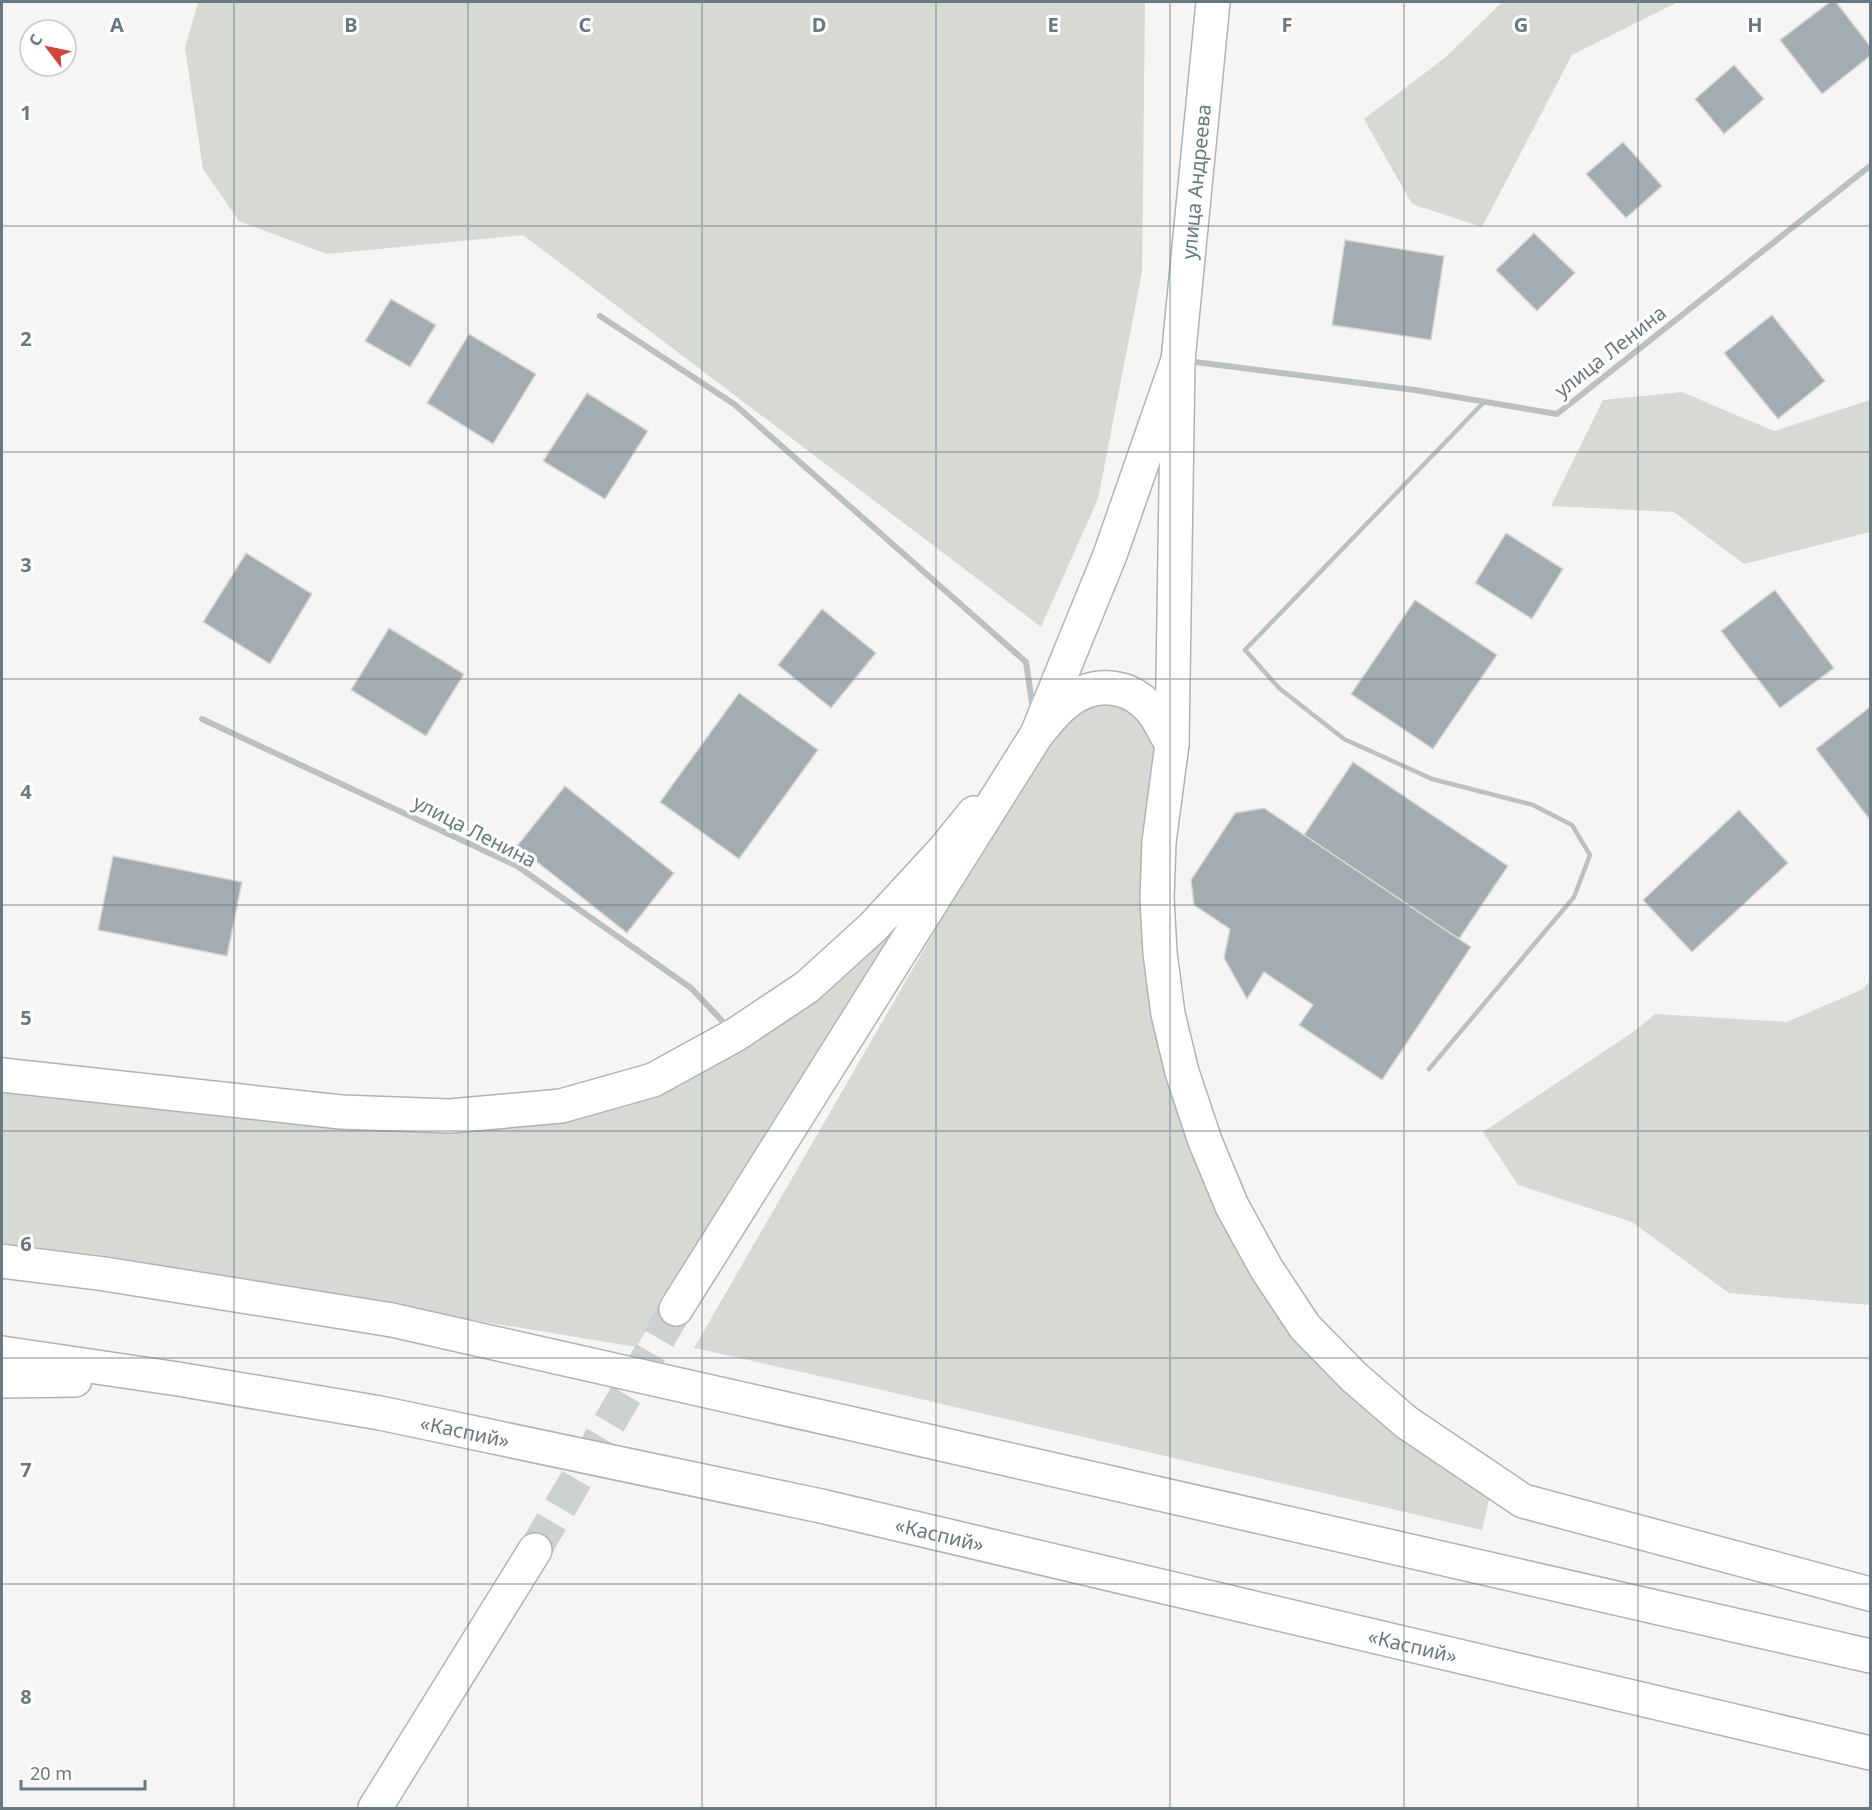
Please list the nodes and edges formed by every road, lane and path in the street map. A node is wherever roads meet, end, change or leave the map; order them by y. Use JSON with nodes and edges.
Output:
{"nodes":[{"id":1,"x":1214,"y":2,"type":"edge"},
{"id":2,"x":1870,"y":166,"type":"edge"},
{"id":3,"x":600,"y":316,"type":"dead end"},
{"id":4,"x":1178,"y":360,"type":"junction"},
{"id":5,"x":1485,"y":401,"type":"junction"},
{"id":6,"x":202,"y":719,"type":"dead end"},
{"id":7,"x":1035,"y":724,"type":"junction"},
{"id":8,"x":1172,"y":744,"type":"junction"},
{"id":9,"x":735,"y":1035,"type":"junction"},
{"id":10,"x":1429,"y":1069,"type":"dead end"},
{"id":11,"x":2,"y":1075,"type":"edge"},
{"id":12,"x":2,"y":1262,"type":"edge"},
{"id":13,"x":676,"y":1309,"type":"tunnel mouth"},
{"id":14,"x":2,"y":1353,"type":"edge"},
{"id":15,"x":178,"y":1379,"type":"junction"},
{"id":16,"x":2,"y":1381,"type":"edge"},
{"id":17,"x":535,"y":1550,"type":"tunnel mouth"},
{"id":18,"x":1870,"y":1594,"type":"edge"},
{"id":19,"x":1870,"y":1656,"type":"edge"},
{"id":20,"x":1870,"y":1753,"type":"edge"},
{"id":21,"x":375,"y":1809,"type":"edge"}],
"edges":[{"from":1,"to":4,"type":"main road","name":"улица Андреева"},
{"from":2,"to":5,"type":"street","name":"улица Ленина"},
{"from":3,"to":7,"type":"street"},
{"from":4,"to":5,"type":"street","name":"улица Ленина"},
{"from":4,"to":7,"type":"main road"},
{"from":4,"to":8,"type":"main road"},
{"from":5,"to":10,"type":"lane"},
{"from":6,"to":9,"type":"street","name":"улица Ленина"},
{"from":7,"to":8,"type":"main road"},
{"from":7,"to":9,"type":"main road"},
{"from":7,"to":13,"type":"main road"},
{"from":8,"to":18,"type":"main road"},
{"from":9,"to":11,"type":"main road"},
{"from":12,"to":19,"type":"main road","bridge":true},
{"from":14,"to":15,"type":"main road","name":"«Каспий»"},
{"from":15,"to":16,"type":"main road"},
{"from":15,"to":20,"type":"main road","name":"«Каспий»","bridge":true},
{"from":17,"to":21,"type":"main road"}]}
